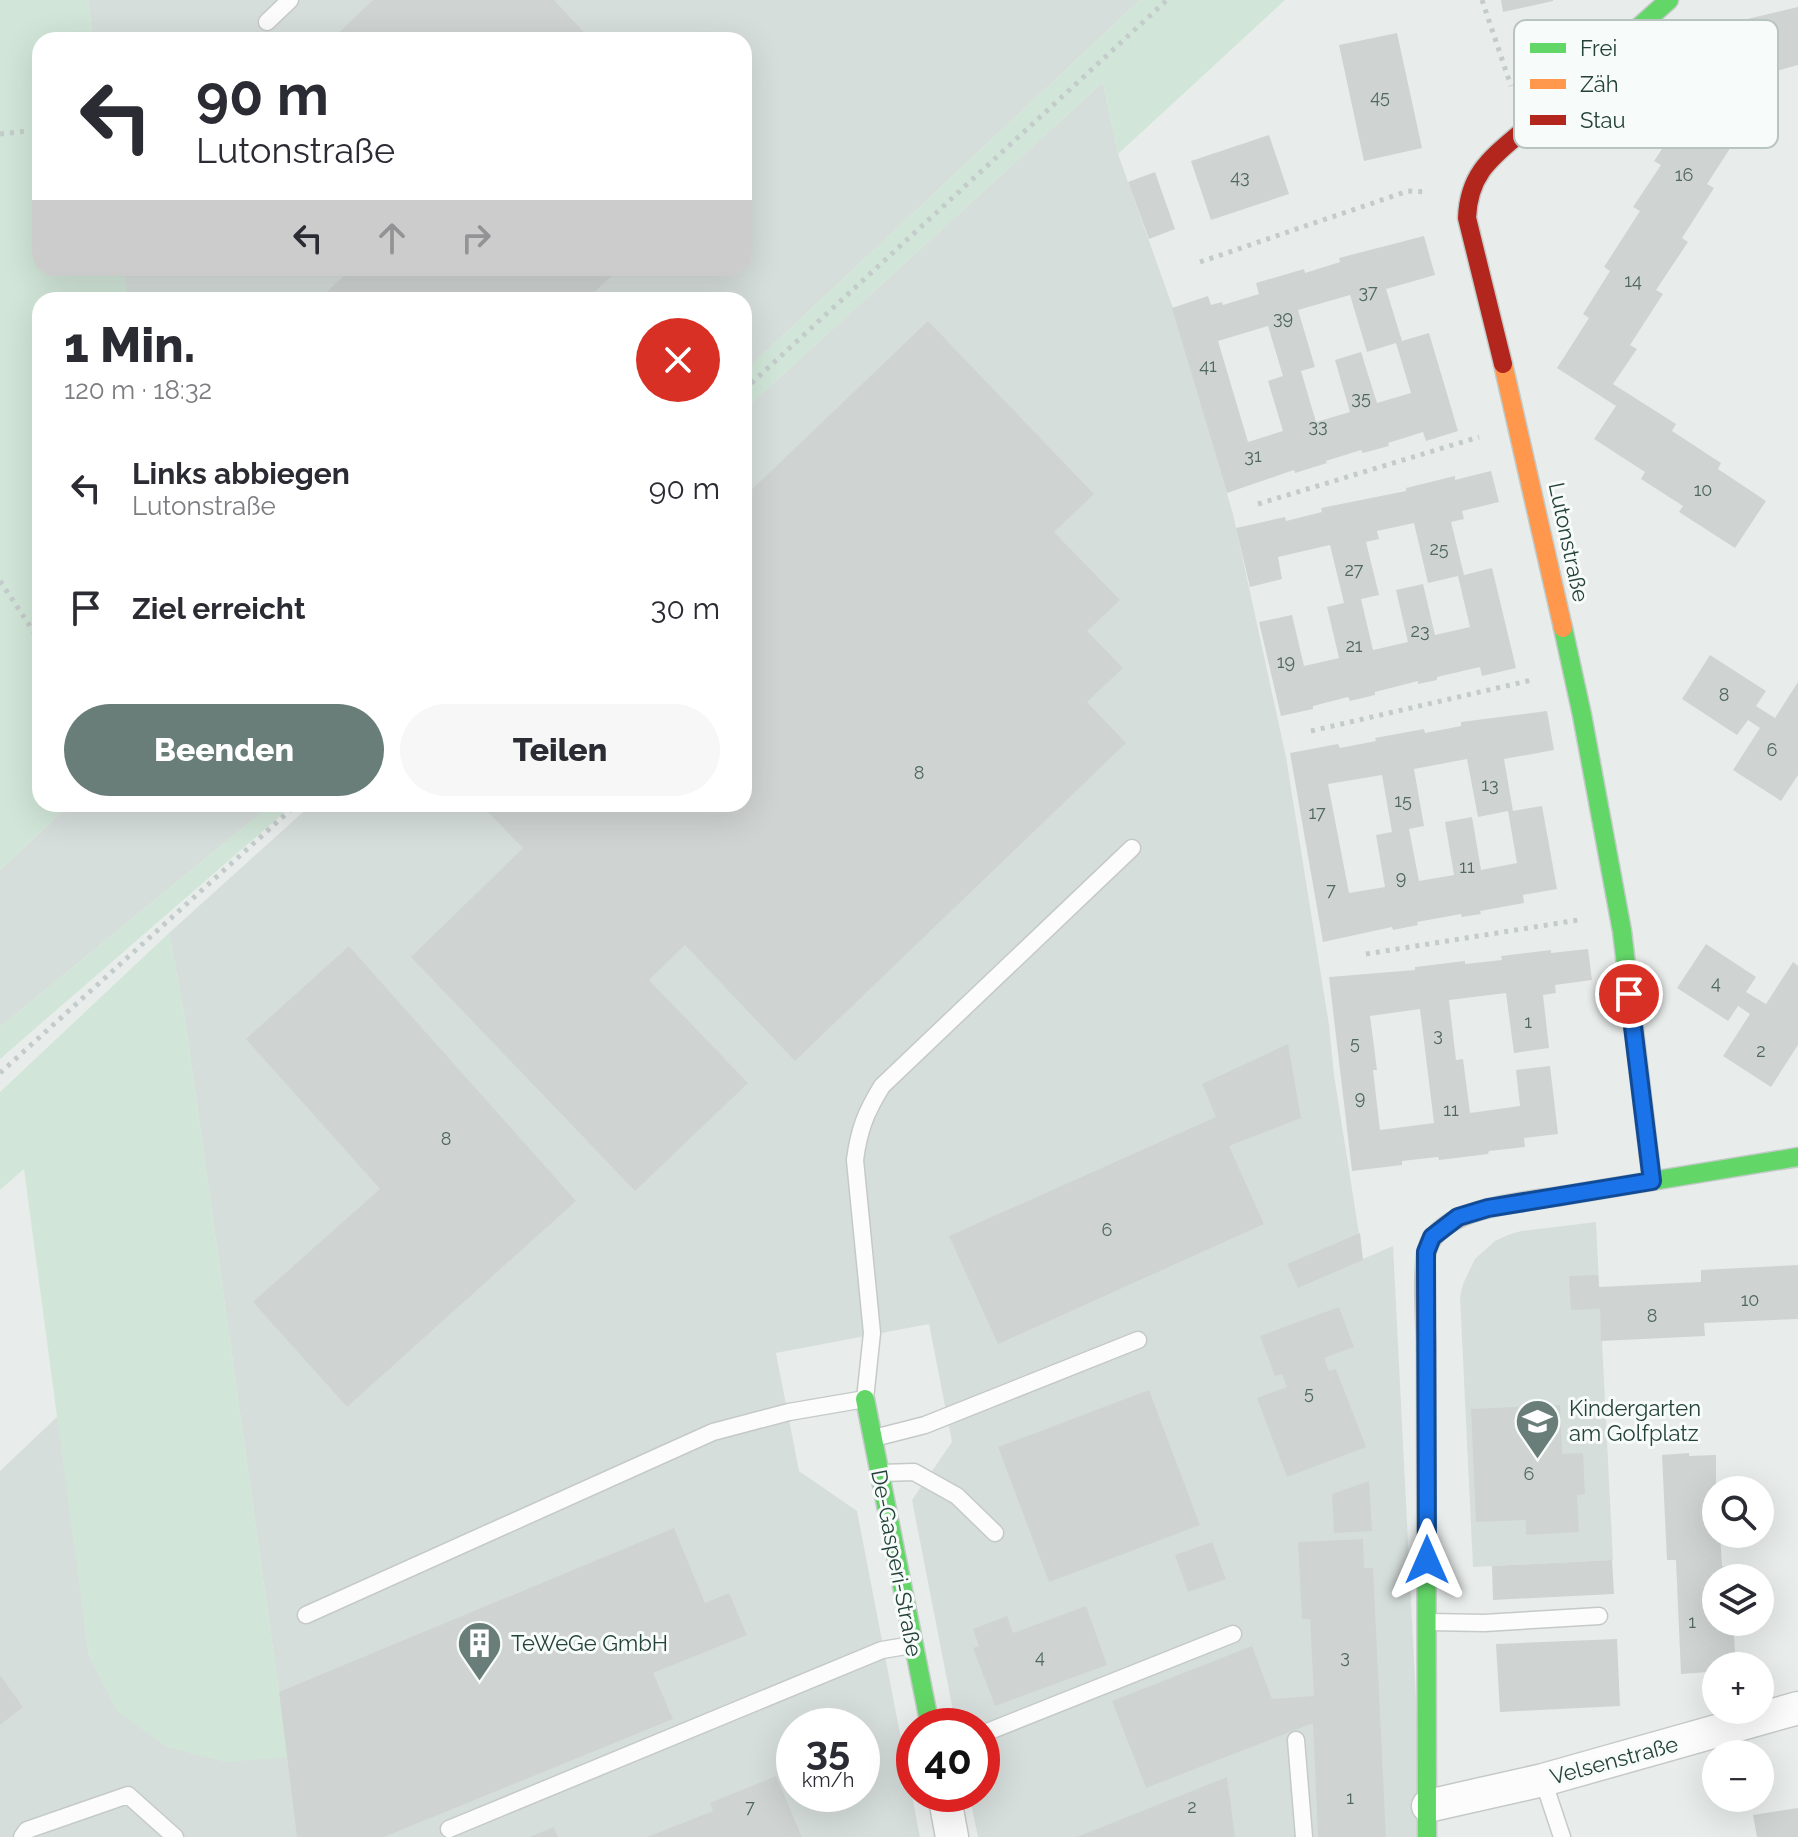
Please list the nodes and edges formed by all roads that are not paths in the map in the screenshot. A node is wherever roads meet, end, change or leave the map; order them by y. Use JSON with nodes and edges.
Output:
{"nodes":[{"id":1,"x":290,"y":0,"type":"edge"},
{"id":2,"x":1669,"y":0,"type":"edge"},
{"id":3,"x":1647,"y":20,"type":"edge"},
{"id":4,"x":267,"y":22,"type":"dead end"},
{"id":5,"x":1514,"y":142,"type":"edge"},
{"id":6,"x":1132,"y":848,"type":"dead end"},
{"id":7,"x":1798,"y":1157,"type":"edge"},
{"id":8,"x":1652,"y":1181,"type":"junction"},
{"id":9,"x":1138,"y":1340,"type":"dead end"},
{"id":10,"x":865,"y":1399,"type":"junction"},
{"id":11,"x":872,"y":1438,"type":"junction"},
{"id":12,"x":879,"y":1474,"type":"junction"},
{"id":13,"x":995,"y":1533,"type":"dead end"},
{"id":14,"x":306,"y":1615,"type":"dead end"},
{"id":15,"x":1599,"y":1616,"type":"dead end"},
{"id":16,"x":1427,"y":1622,"type":"junction"},
{"id":17,"x":1233,"y":1634,"type":"dead end"},
{"id":18,"x":913,"y":1645,"type":"junction"},
{"id":19,"x":926,"y":1708,"type":"edge"},
{"id":20,"x":1798,"y":1708,"type":"edge"},
{"id":21,"x":1000,"y":1727,"type":"edge"},
{"id":22,"x":1296,"y":1740,"type":"dead end"},
{"id":23,"x":1543,"y":1780,"type":"junction"},
{"id":24,"x":947,"y":1812,"type":"edge"},
{"id":25,"x":1428,"y":1822,"type":"edge"},
{"id":26,"x":449,"y":1829,"type":"dead end"},
{"id":27,"x":22,"y":1837,"type":"edge"},
{"id":28,"x":175,"y":1837,"type":"edge"},
{"id":29,"x":952,"y":1837,"type":"edge"},
{"id":30,"x":1304,"y":1837,"type":"edge"},
{"id":31,"x":1562,"y":1837,"type":"edge"}],
"edges":[{"from":1,"to":4,"type":"lane"},
{"from":2,"to":3,"type":"street","name":"Lutonstraße"},
{"from":5,"to":8,"type":"street","name":"Lutonstraße"},
{"from":6,"to":10,"type":"lane"},
{"from":7,"to":8,"type":"street"},
{"from":8,"to":16,"type":"street"},
{"from":9,"to":11,"type":"lane"},
{"from":10,"to":11,"type":"street","name":"De-Gasperi-Straße"},
{"from":10,"to":14,"type":"lane"},
{"from":11,"to":12,"type":"street","name":"De-Gasperi-Straße"},
{"from":12,"to":13,"type":"lane"},
{"from":12,"to":18,"type":"street","name":"De-Gasperi-Straße"},
{"from":15,"to":16,"type":"lane"},
{"from":16,"to":25,"type":"street"},
{"from":17,"to":21,"type":"lane"},
{"from":18,"to":19,"type":"street","name":"De-Gasperi-Straße"},
{"from":18,"to":26,"type":"lane"},
{"from":20,"to":23,"type":"street","name":"Velsenstraße"},
{"from":22,"to":30,"type":"lane"},
{"from":23,"to":25,"type":"street","name":"Velsenstraße"},
{"from":23,"to":31,"type":"lane"},
{"from":24,"to":29,"type":"street"},
{"from":27,"to":28,"type":"lane"}]}
